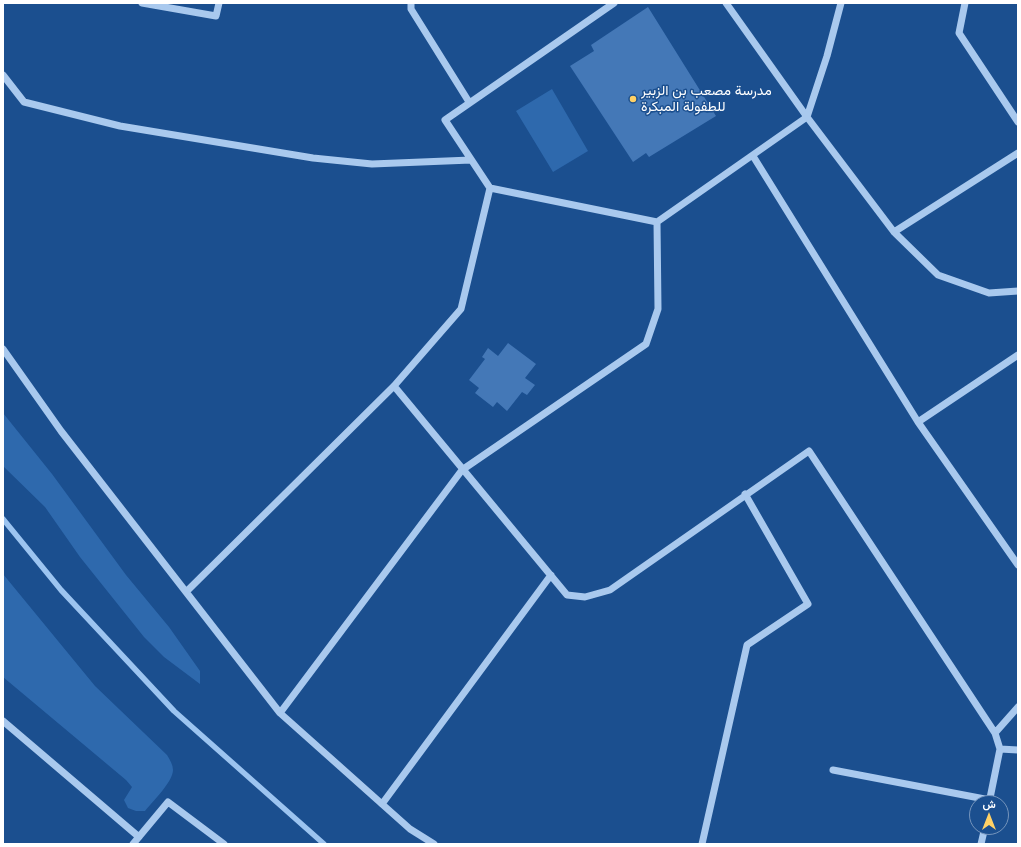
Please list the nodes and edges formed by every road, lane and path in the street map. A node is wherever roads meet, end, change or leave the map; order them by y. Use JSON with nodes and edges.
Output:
{"nodes":[{"id":1,"x":142,"y":3,"type":"edge"},
{"id":2,"x":219,"y":3,"type":"edge"},
{"id":3,"x":410,"y":3,"type":"edge"},
{"id":4,"x":614,"y":3,"type":"edge"},
{"id":5,"x":726,"y":3,"type":"edge"},
{"id":6,"x":841,"y":3,"type":"edge"},
{"id":7,"x":965,"y":3,"type":"edge"},
{"id":8,"x":3,"y":75,"type":"edge"},
{"id":9,"x":470,"y":102,"type":"junction"},
{"id":10,"x":806,"y":117,"type":"junction"},
{"id":11,"x":1018,"y":122,"type":"edge"},
{"id":12,"x":1018,"y":153,"type":"edge"},
{"id":13,"x":753,"y":156,"type":"junction"},
{"id":14,"x":471,"y":160,"type":"junction"},
{"id":15,"x":490,"y":188,"type":"junction"},
{"id":16,"x":657,"y":222,"type":"junction"},
{"id":17,"x":894,"y":232,"type":"junction"},
{"id":18,"x":1017,"y":293,"type":"edge"},
{"id":19,"x":3,"y":349,"type":"edge"},
{"id":20,"x":1018,"y":355,"type":"edge"},
{"id":21,"x":394,"y":386,"type":"junction"},
{"id":22,"x":918,"y":422,"type":"junction"},
{"id":23,"x":462,"y":470,"type":"junction"},
{"id":24,"x":745,"y":494,"type":"junction"},
{"id":25,"x":1018,"y":565,"type":"edge"},
{"id":26,"x":551,"y":576,"type":"junction"},
{"id":27,"x":186,"y":592,"type":"junction"},
{"id":28,"x":1018,"y":707,"type":"edge"},
{"id":29,"x":280,"y":712,"type":"junction"},
{"id":30,"x":3,"y":721,"type":"edge"},
{"id":31,"x":994,"y":733,"type":"junction"},
{"id":32,"x":1000,"y":749,"type":"junction"},
{"id":33,"x":1018,"y":750,"type":"edge"},
{"id":34,"x":832,"y":770,"type":"dead end"},
{"id":35,"x":991,"y":795,"type":"edge"},
{"id":36,"x":969,"y":797,"type":"edge"},
{"id":37,"x":382,"y":804,"type":"junction"},
{"id":38,"x":139,"y":837,"type":"junction"},
{"id":39,"x":134,"y":844,"type":"edge"},
{"id":40,"x":224,"y":844,"type":"edge"},
{"id":41,"x":434,"y":844,"type":"edge"},
{"id":42,"x":702,"y":844,"type":"edge"}],
"edges":[{"from":1,"to":2,"type":"street"},
{"from":3,"to":9,"type":"street"},
{"from":4,"to":9,"type":"street"},
{"from":5,"to":10,"type":"street"},
{"from":6,"to":10,"type":"street"},
{"from":7,"to":11,"type":"street"},
{"from":8,"to":14,"type":"street"},
{"from":9,"to":14,"type":"street"},
{"from":10,"to":13,"type":"street"},
{"from":10,"to":17,"type":"street"},
{"from":12,"to":17,"type":"street"},
{"from":13,"to":16,"type":"street"},
{"from":13,"to":22,"type":"street"},
{"from":14,"to":15,"type":"street"},
{"from":15,"to":16,"type":"street"},
{"from":15,"to":21,"type":"street"},
{"from":16,"to":23,"type":"street"},
{"from":17,"to":18,"type":"street"},
{"from":19,"to":27,"type":"street"},
{"from":20,"to":22,"type":"street"},
{"from":21,"to":23,"type":"street"},
{"from":21,"to":27,"type":"street"},
{"from":22,"to":25,"type":"street"},
{"from":23,"to":26,"type":"street"},
{"from":23,"to":29,"type":"street"},
{"from":24,"to":26,"type":"street"},
{"from":24,"to":31,"type":"street"},
{"from":24,"to":42,"type":"street"},
{"from":26,"to":37,"type":"street"},
{"from":27,"to":29,"type":"street"},
{"from":28,"to":31,"type":"street"},
{"from":29,"to":37,"type":"street"},
{"from":30,"to":38,"type":"street"},
{"from":31,"to":32,"type":"street"},
{"from":32,"to":33,"type":"street"},
{"from":32,"to":35,"type":"street"},
{"from":34,"to":36,"type":"street"},
{"from":37,"to":41,"type":"street"},
{"from":38,"to":39,"type":"street"},
{"from":38,"to":40,"type":"street"}]}
